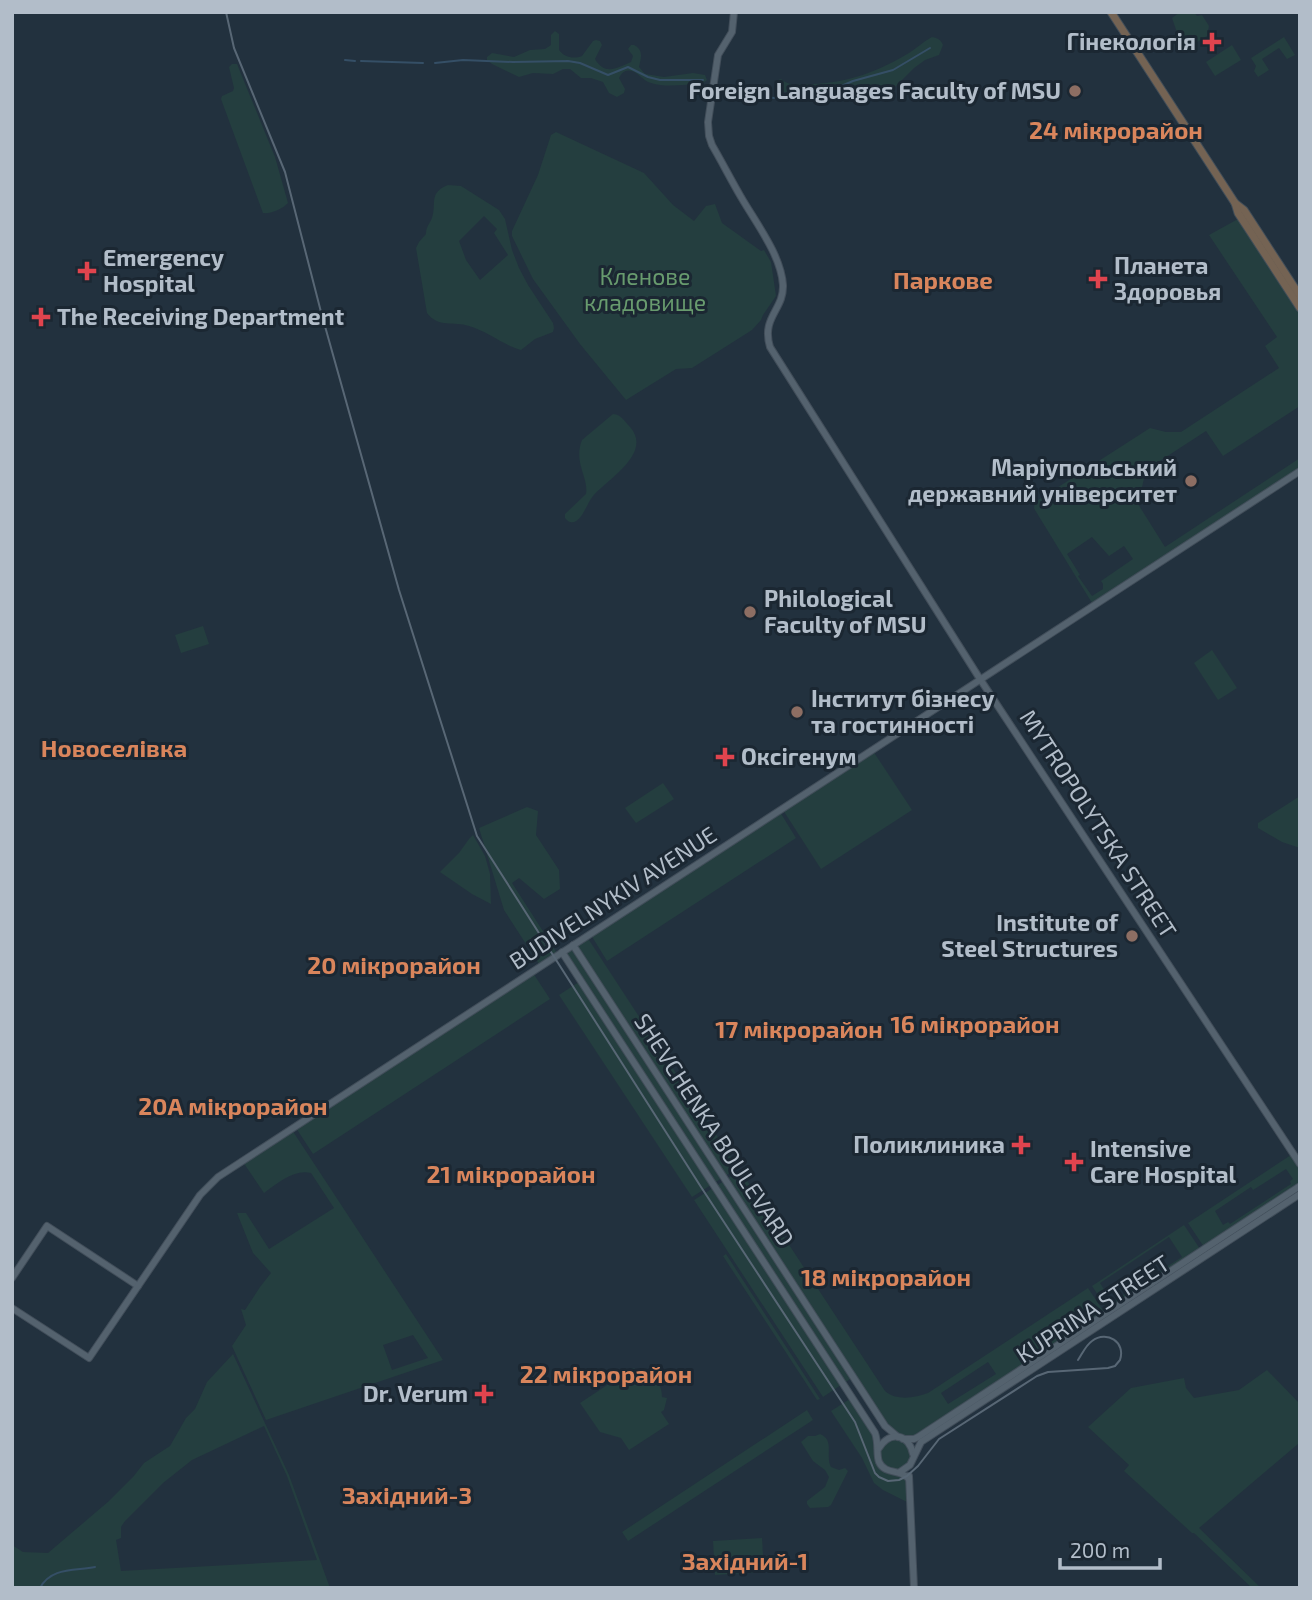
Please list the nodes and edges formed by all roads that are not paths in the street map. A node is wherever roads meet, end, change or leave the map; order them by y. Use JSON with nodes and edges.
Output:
{"nodes":[{"id":1,"x":734,"y":12,"type":"edge"},
{"id":2,"x":1111,"y":12,"type":"edge"},
{"id":3,"x":1235,"y":202,"type":"junction"},
{"id":4,"x":1300,"y":296,"type":"edge"},
{"id":5,"x":1300,"y":308,"type":"edge"},
{"id":6,"x":1300,"y":471,"type":"edge"},
{"id":7,"x":980,"y":678,"type":"junction"},
{"id":8,"x":573,"y":945,"type":"junction"},
{"id":9,"x":562,"y":952,"type":"junction"},
{"id":10,"x":1300,"y":1164,"type":"edge"},
{"id":11,"x":724,"y":1178,"type":"junction"},
{"id":12,"x":714,"y":1185,"type":"junction"},
{"id":13,"x":1300,"y":1186,"type":"edge"},
{"id":14,"x":1300,"y":1194,"type":"edge"},
{"id":15,"x":1205,"y":1252,"type":"junction"},
{"id":16,"x":12,"y":1278,"type":"edge"},
{"id":17,"x":138,"y":1286,"type":"junction"},
{"id":18,"x":12,"y":1308,"type":"edge"},
{"id":19,"x":1109,"y":1315,"type":"junction"},
{"id":20,"x":854,"y":1378,"type":"junction"},
{"id":21,"x":843,"y":1385,"type":"junction"},
{"id":22,"x":862,"y":1390,"type":"junction"},
{"id":23,"x":851,"y":1397,"type":"junction"},
{"id":24,"x":901,"y":1438,"type":"junction"},
{"id":25,"x":878,"y":1449,"type":"junction"},
{"id":26,"x":912,"y":1462,"type":"junction"},
{"id":27,"x":898,"y":1472,"type":"junction"},
{"id":28,"x":908,"y":1478,"type":"junction"},
{"id":29,"x":914,"y":1588,"type":"edge"}],
"edges":[{"from":1,"to":7,"type":"main road","name":"MYTROPOLYTSKA STREET"},
{"from":2,"to":3,"type":"highway"},
{"from":3,"to":4,"type":"highway"},
{"from":3,"to":5,"type":"highway"},
{"from":6,"to":7,"type":"main road","name":"BUDIVELNYKIV AVENUE"},
{"from":7,"to":8,"type":"main road","name":"BUDIVELNYKIV AVENUE"},
{"from":7,"to":10,"type":"main road","name":"MYTROPOLYTSKA STREET"},
{"from":8,"to":9,"type":"main road","name":"BUDIVELNYKIV AVENUE"},
{"from":8,"to":11,"type":"main road","name":"SHEVCHENKA BOULEVARD"},
{"from":9,"to":12,"type":"main road","name":"SHEVCHENKA BOULEVARD"},
{"from":9,"to":17,"type":"main road","name":"BUDIVELNYKIV AVENUE"},
{"from":11,"to":12,"type":"main road"},
{"from":11,"to":20,"type":"main road","name":"SHEVCHENKA BOULEVARD"},
{"from":12,"to":21,"type":"main road","name":"SHEVCHENKA BOULEVARD"},
{"from":13,"to":15,"type":"main road","name":"KUPRINA STREET"},
{"from":14,"to":15,"type":"main road","name":"KUPRINA STREET"},
{"from":15,"to":19,"type":"main road","name":"KUPRINA STREET"},
{"from":16,"to":17,"type":"main road"},
{"from":17,"to":18,"type":"main road","name":"BUDIVELNYKIV AVENUE"},
{"from":19,"to":24,"type":"main road","name":"KUPRINA STREET"},
{"from":19,"to":26,"type":"main road","name":"KUPRINA STREET"},
{"from":20,"to":21,"type":"main road"},
{"from":20,"to":22,"type":"main road","name":"SHEVCHENKA BOULEVARD"},
{"from":21,"to":23,"type":"main road","name":"SHEVCHENKA BOULEVARD"},
{"from":22,"to":23,"type":"main road"},
{"from":22,"to":24,"type":"main road","name":"SHEVCHENKA BOULEVARD"},
{"from":23,"to":25,"type":"main road","name":"SHEVCHENKA BOULEVARD"},
{"from":24,"to":25,"type":"main road"},
{"from":24,"to":26,"type":"main road"},
{"from":25,"to":27,"type":"main road"},
{"from":26,"to":27,"type":"main road"},
{"from":26,"to":28,"type":"main road"},
{"from":27,"to":28,"type":"main road"},
{"from":28,"to":29,"type":"main road"}]}
